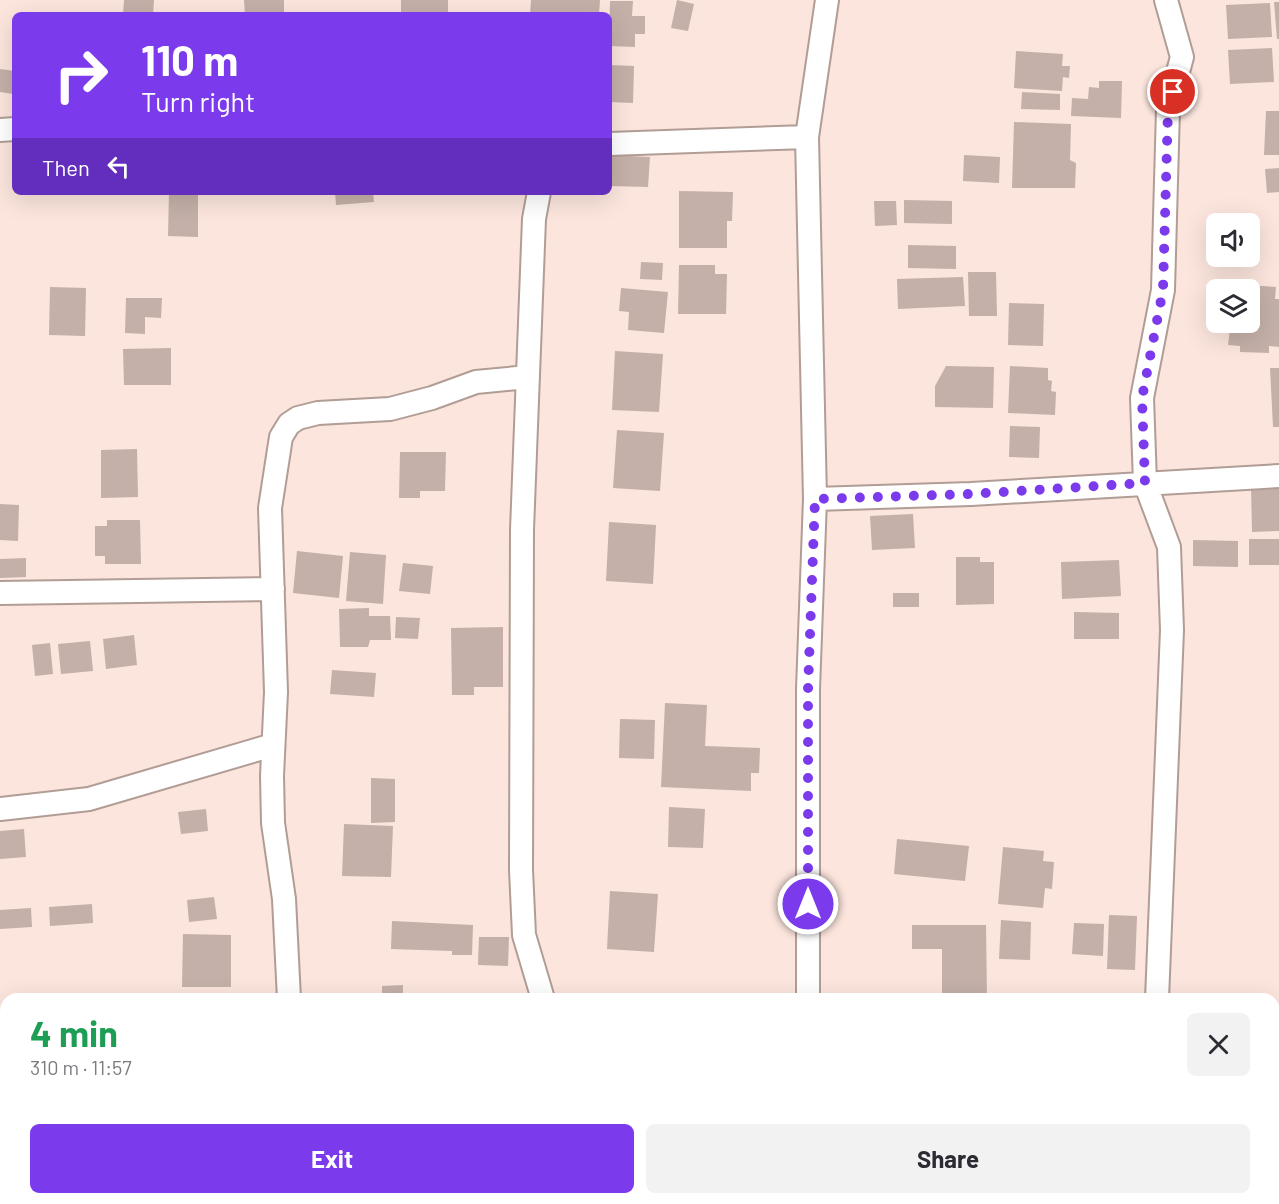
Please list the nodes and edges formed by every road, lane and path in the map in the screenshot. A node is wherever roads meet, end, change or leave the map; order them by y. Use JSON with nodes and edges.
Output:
{"nodes":[{"id":1,"x":826,"y":0,"type":"edge"},
{"id":2,"x":1166,"y":0,"type":"edge"},
{"id":3,"x":807,"y":137,"type":"junction"},
{"id":4,"x":612,"y":144,"type":"edge"},
{"id":5,"x":538,"y":195,"type":"edge"},
{"id":6,"x":528,"y":378,"type":"junction"},
{"id":7,"x":1279,"y":476,"type":"edge"},
{"id":8,"x":1145,"y":483,"type":"junction"},
{"id":9,"x":815,"y":499,"type":"junction"},
{"id":10,"x":273,"y":589,"type":"junction"},
{"id":11,"x":0,"y":593,"type":"edge"},
{"id":12,"x":273,"y":745,"type":"junction"},
{"id":13,"x":0,"y":809,"type":"edge"},
{"id":14,"x":289,"y":993,"type":"edge"},
{"id":15,"x":541,"y":993,"type":"edge"},
{"id":16,"x":808,"y":993,"type":"edge"},
{"id":17,"x":1157,"y":993,"type":"edge"}],
"edges":[{"from":1,"to":3,"type":"street"},
{"from":2,"to":8,"type":"street"},
{"from":3,"to":4,"type":"street"},
{"from":3,"to":9,"type":"street"},
{"from":5,"to":6,"type":"street"},
{"from":6,"to":10,"type":"street"},
{"from":6,"to":15,"type":"street"},
{"from":7,"to":8,"type":"street"},
{"from":8,"to":9,"type":"street"},
{"from":8,"to":17,"type":"street"},
{"from":9,"to":16,"type":"street"},
{"from":10,"to":11,"type":"street"},
{"from":10,"to":12,"type":"street"},
{"from":12,"to":13,"type":"street"},
{"from":12,"to":14,"type":"street"}]}
